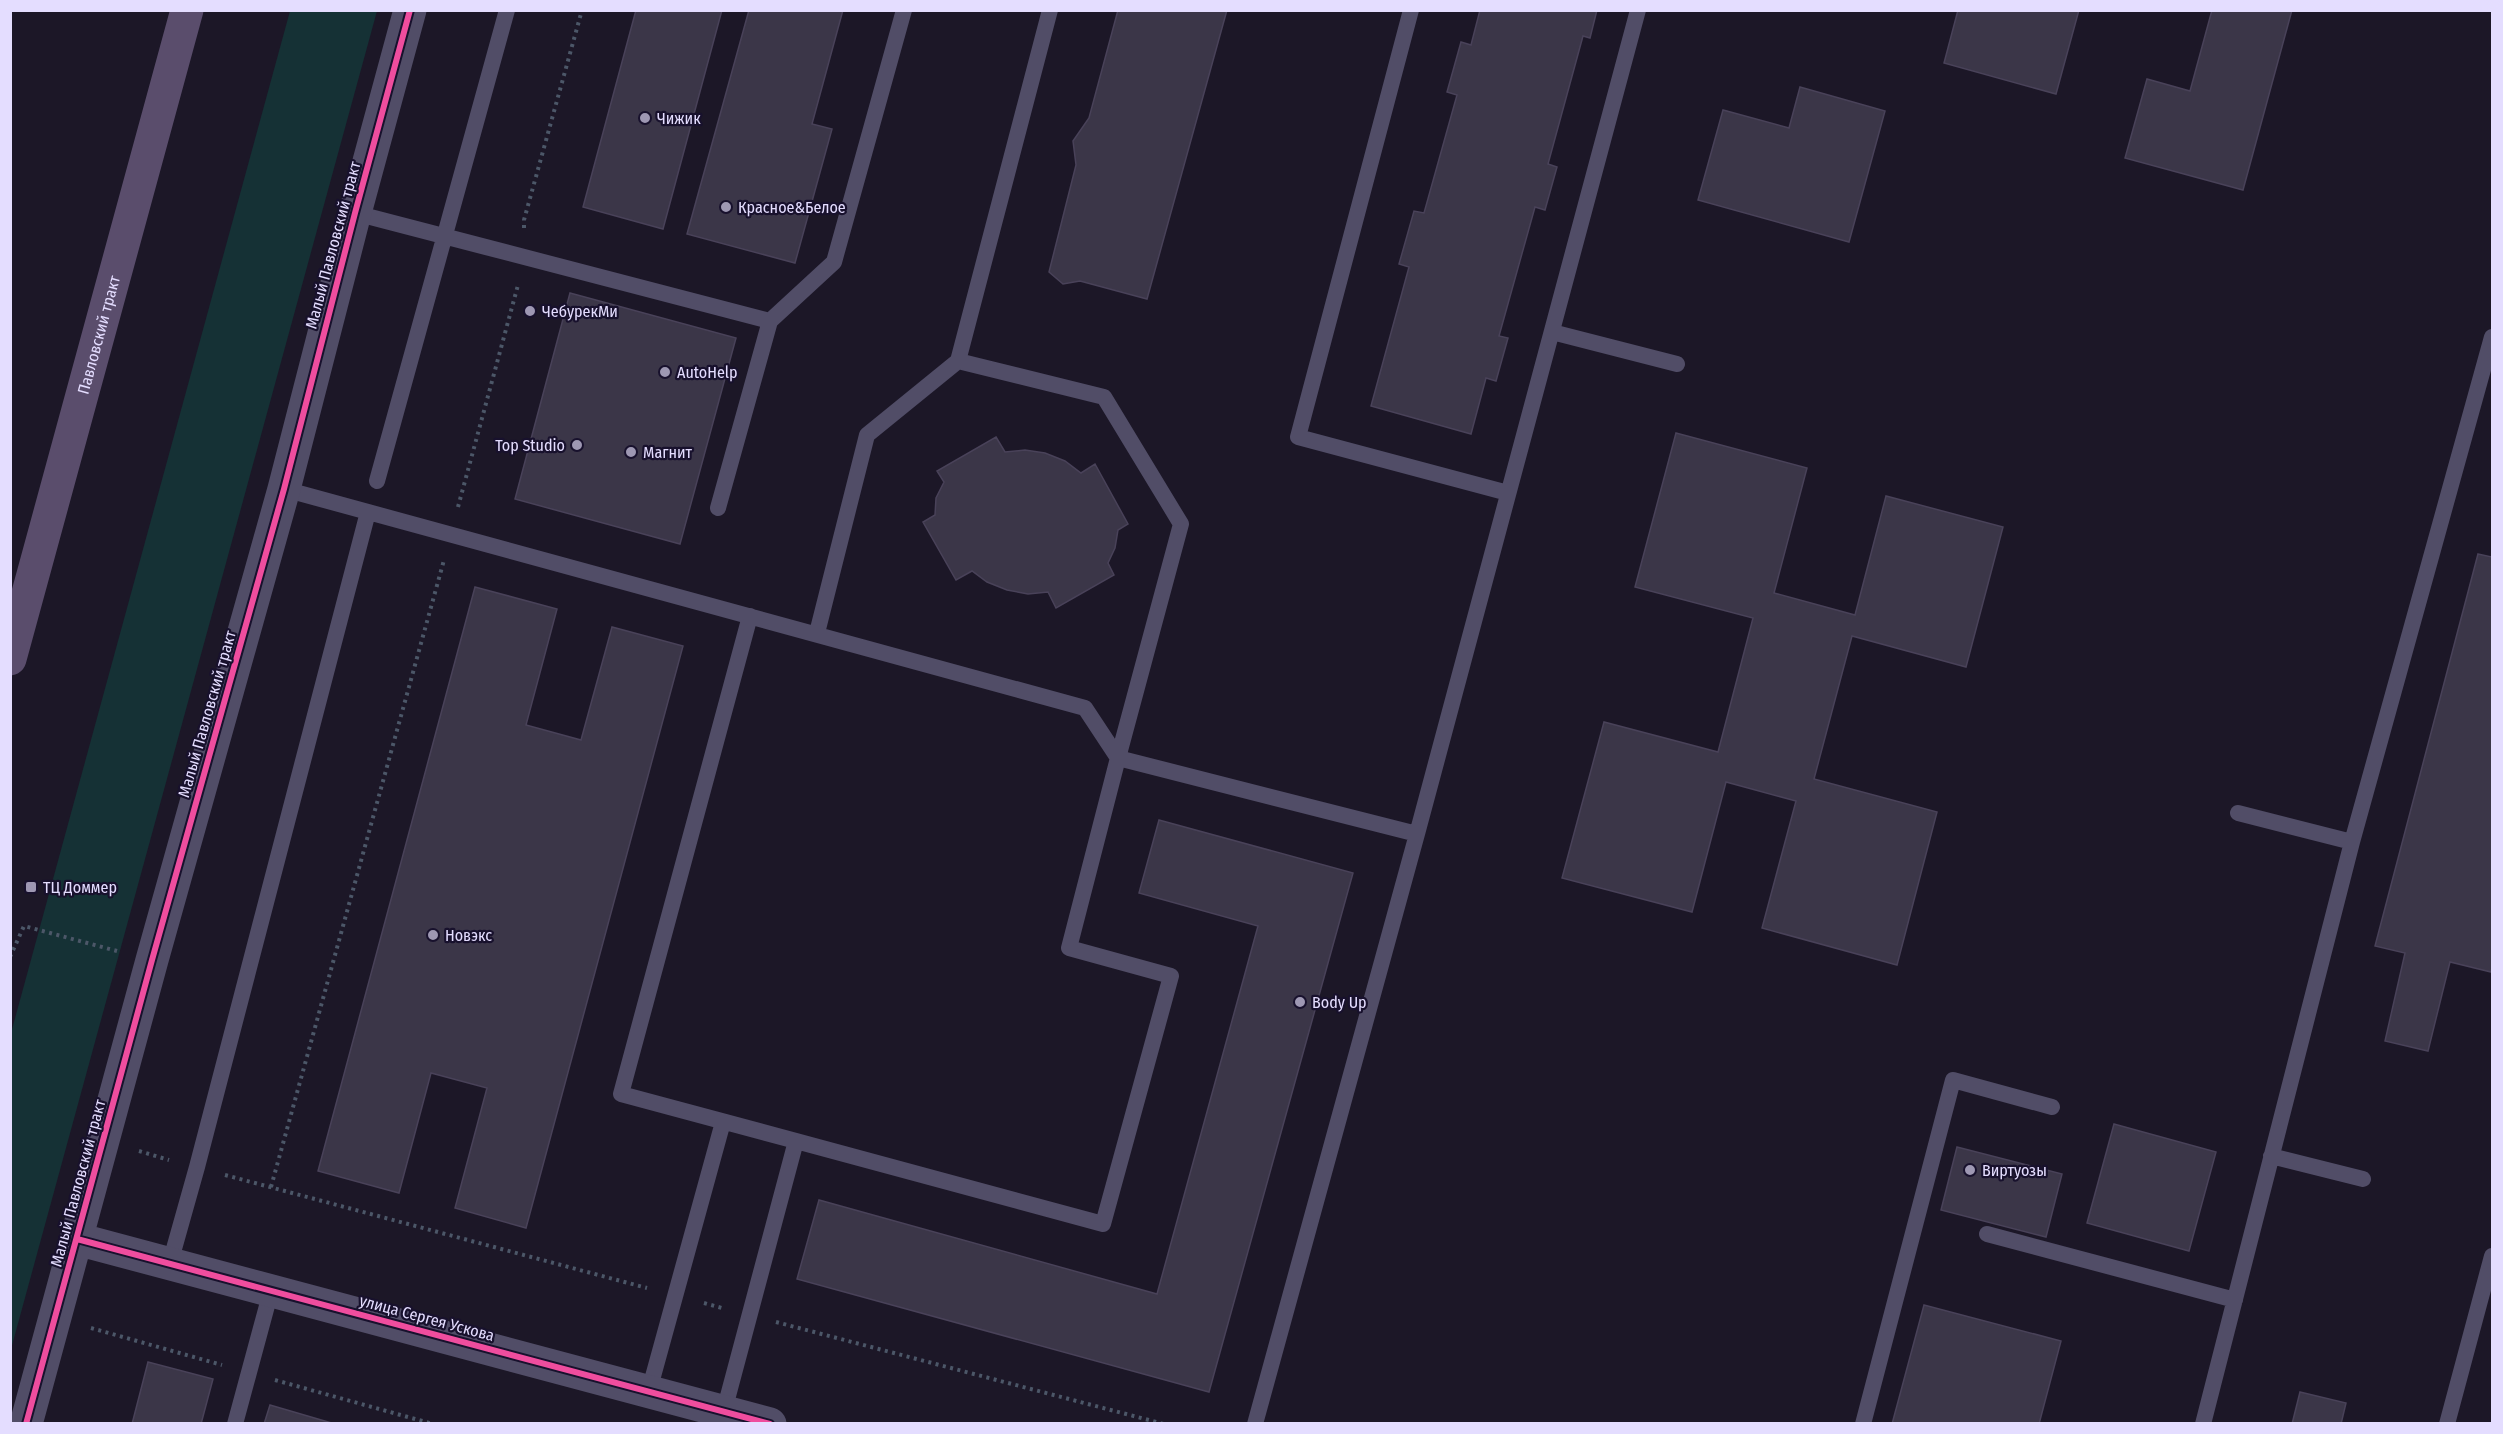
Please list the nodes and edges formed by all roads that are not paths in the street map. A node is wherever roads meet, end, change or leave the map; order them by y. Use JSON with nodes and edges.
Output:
{"nodes":[{"id":1,"x":186,"y":10,"type":"edge"},
{"id":2,"x":410,"y":10,"type":"edge"},
{"id":3,"x":507,"y":10,"type":"edge"},
{"id":4,"x":904,"y":10,"type":"edge"},
{"id":5,"x":1050,"y":10,"type":"edge"},
{"id":6,"x":1411,"y":10,"type":"edge"},
{"id":7,"x":1638,"y":10,"type":"edge"},
{"id":8,"x":355,"y":213,"type":"junction"},
{"id":9,"x":444,"y":237,"type":"junction"},
{"id":10,"x":770,"y":321,"type":"junction"},
{"id":11,"x":1552,"y":332,"type":"junction"},
{"id":12,"x":2493,"y":337,"type":"edge"},
{"id":13,"x":958,"y":361,"type":"junction"},
{"id":14,"x":1677,"y":364,"type":"dead end"},
{"id":15,"x":377,"y":481,"type":"dead end"},
{"id":16,"x":284,"y":489,"type":"junction"},
{"id":17,"x":1509,"y":493,"type":"junction"},
{"id":18,"x":718,"y":508,"type":"dead end"},
{"id":19,"x":368,"y":512,"type":"junction"},
{"id":20,"x":750,"y":616,"type":"junction"},
{"id":21,"x":16,"y":621,"type":"edge"},
{"id":22,"x":816,"y":633,"type":"junction"},
{"id":23,"x":10,"y":659,"type":"edge"},
{"id":24,"x":1118,"y":758,"type":"junction"},
{"id":25,"x":2238,"y":813,"type":"dead end"},
{"id":26,"x":1417,"y":834,"type":"junction"},
{"id":27,"x":2352,"y":842,"type":"junction"},
{"id":28,"x":2052,"y":1107,"type":"dead end"},
{"id":29,"x":723,"y":1122,"type":"junction"},
{"id":30,"x":796,"y":1141,"type":"junction"},
{"id":31,"x":2271,"y":1156,"type":"junction"},
{"id":32,"x":2363,"y":1179,"type":"dead end"},
{"id":33,"x":1987,"y":1234,"type":"dead end"},
{"id":34,"x":77,"y":1239,"type":"junction"},
{"id":35,"x":2493,"y":1256,"type":"edge"},
{"id":36,"x":170,"y":1263,"type":"junction"},
{"id":37,"x":271,"y":1291,"type":"junction"},
{"id":38,"x":2235,"y":1300,"type":"junction"},
{"id":39,"x":649,"y":1391,"type":"junction"},
{"id":40,"x":724,"y":1411,"type":"junction"},
{"id":41,"x":26,"y":1424,"type":"edge"},
{"id":42,"x":235,"y":1424,"type":"edge"},
{"id":43,"x":770,"y":1424,"type":"edge"},
{"id":44,"x":1255,"y":1424,"type":"edge"},
{"id":45,"x":1863,"y":1424,"type":"edge"},
{"id":46,"x":2203,"y":1424,"type":"edge"},
{"id":47,"x":2447,"y":1424,"type":"edge"}],
"edges":[{"from":1,"to":21,"type":"main road","name":"Павловский тракт"},
{"from":2,"to":8,"type":"street","name":"Малый Павловский тракт"},
{"from":3,"to":9,"type":"lane"},
{"from":4,"to":10,"type":"lane"},
{"from":5,"to":13,"type":"lane"},
{"from":6,"to":17,"type":"lane"},
{"from":7,"to":11,"type":"lane"},
{"from":8,"to":9,"type":"lane"},
{"from":8,"to":16,"type":"street","name":"Малый Павловский тракт"},
{"from":9,"to":10,"type":"lane"},
{"from":9,"to":15,"type":"lane"},
{"from":10,"to":18,"type":"lane"},
{"from":11,"to":14,"type":"lane"},
{"from":11,"to":17,"type":"lane"},
{"from":12,"to":27,"type":"lane"},
{"from":13,"to":22,"type":"lane"},
{"from":13,"to":24,"type":"lane"},
{"from":16,"to":19,"type":"lane"},
{"from":16,"to":34,"type":"street","name":"Малый Павловский тракт"},
{"from":17,"to":26,"type":"lane"},
{"from":19,"to":20,"type":"lane"},
{"from":19,"to":36,"type":"lane"},
{"from":20,"to":22,"type":"lane"},
{"from":20,"to":29,"type":"lane"},
{"from":21,"to":23,"type":"main road","name":"Павловский тракт"},
{"from":22,"to":24,"type":"lane"},
{"from":24,"to":26,"type":"lane"},
{"from":24,"to":30,"type":"lane"},
{"from":25,"to":27,"type":"lane"},
{"from":26,"to":44,"type":"lane"},
{"from":27,"to":31,"type":"lane"},
{"from":28,"to":45,"type":"lane"},
{"from":29,"to":30,"type":"lane"},
{"from":29,"to":39,"type":"lane"},
{"from":30,"to":40,"type":"lane"},
{"from":31,"to":32,"type":"lane"},
{"from":31,"to":38,"type":"lane"},
{"from":33,"to":38,"type":"lane"},
{"from":34,"to":36,"type":"street","name":"улица Сергея Ускова"},
{"from":34,"to":41,"type":"street","name":"Малый Павловский тракт"},
{"from":35,"to":47,"type":"lane"},
{"from":36,"to":37,"type":"street","name":"улица Сергея Ускова"},
{"from":37,"to":39,"type":"street","name":"улица Сергея Ускова"},
{"from":37,"to":42,"type":"lane"},
{"from":38,"to":46,"type":"lane"},
{"from":39,"to":40,"type":"street","name":"улица Сергея Ускова"},
{"from":40,"to":43,"type":"street","name":"улица Сергея Ускова"}]}
